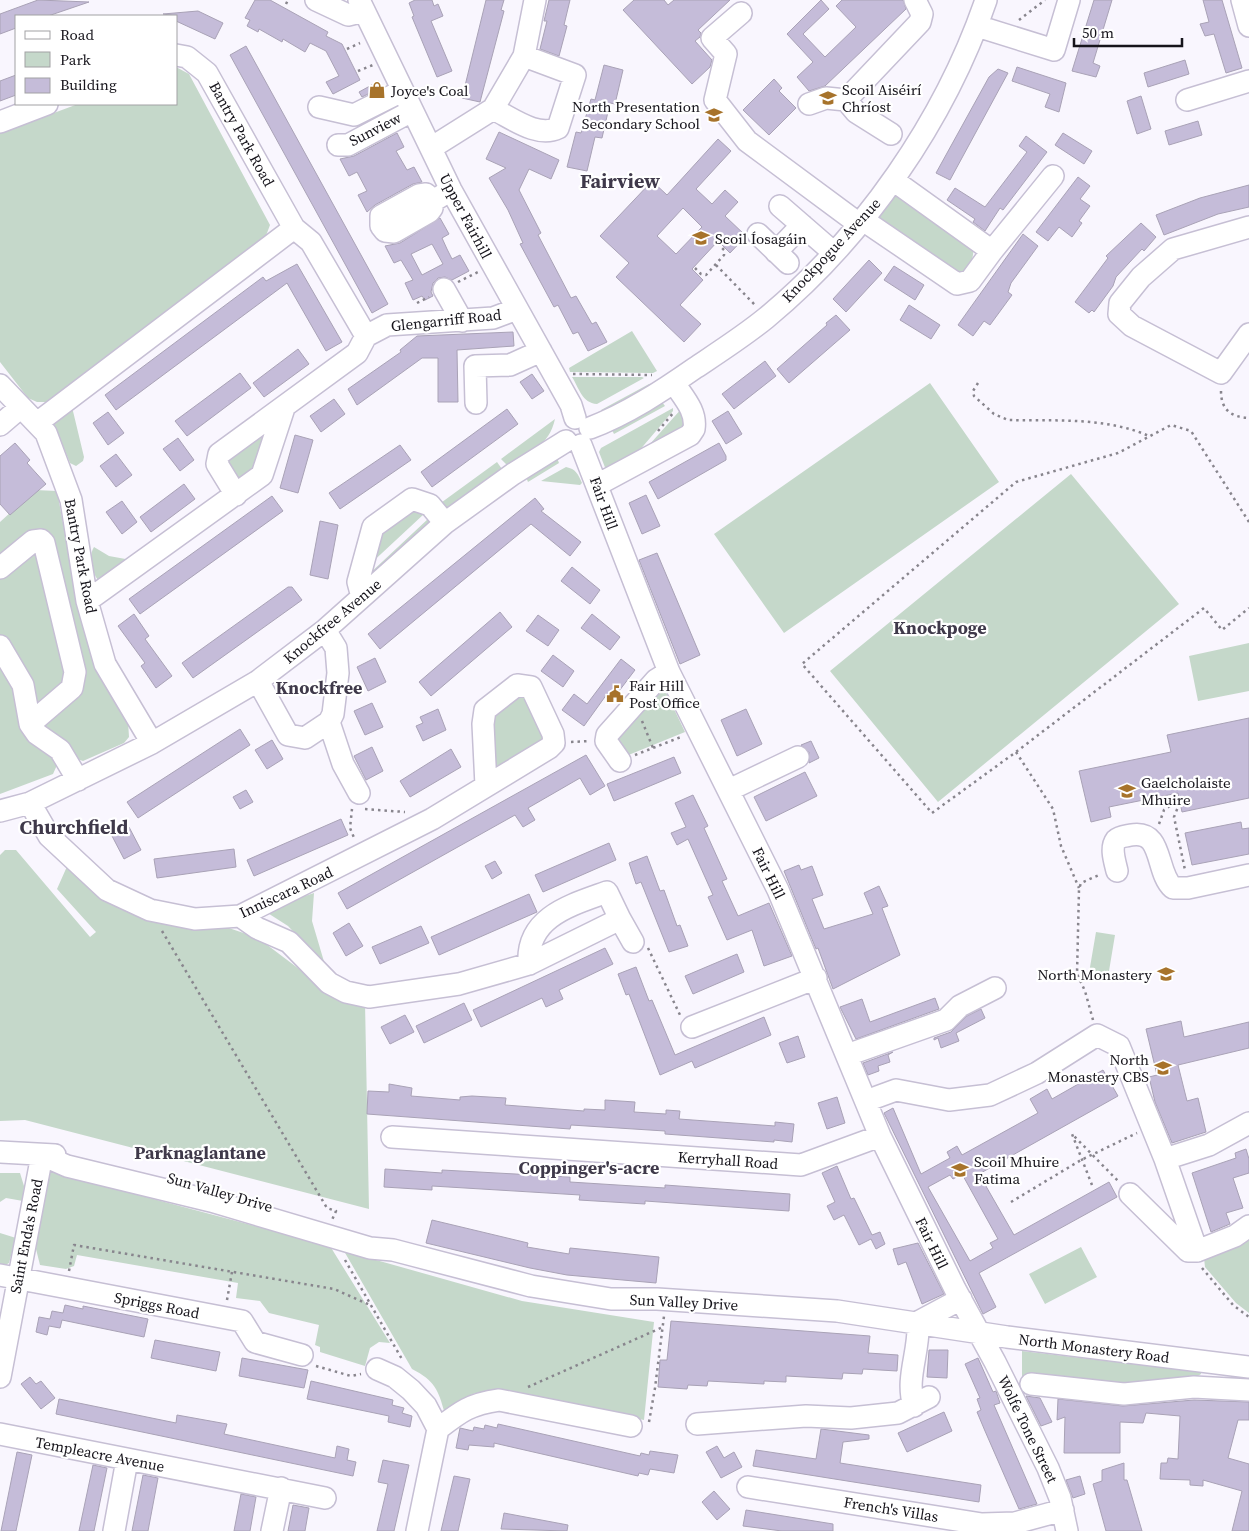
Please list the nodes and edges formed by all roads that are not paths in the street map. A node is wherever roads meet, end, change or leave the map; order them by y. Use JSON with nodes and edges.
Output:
{"nodes":[{"id":1,"x":316,"y":0,"type":"edge"},
{"id":2,"x":535,"y":0,"type":"edge"},
{"id":3,"x":915,"y":0,"type":"edge"},
{"id":4,"x":986,"y":0,"type":"edge"},
{"id":5,"x":1070,"y":0,"type":"edge"},
{"id":6,"x":1242,"y":0,"type":"edge"},
{"id":7,"x":361,"y":6,"type":"edge"},
{"id":8,"x":741,"y":13,"type":"dead end"},
{"id":9,"x":977,"y":26,"type":"junction"},
{"id":10,"x":1249,"y":26,"type":"edge"},
{"id":11,"x":178,"y":55,"type":"edge"},
{"id":12,"x":524,"y":56,"type":"junction"},
{"id":13,"x":1249,"y":81,"type":"edge"},
{"id":14,"x":402,"y":91,"type":"junction"},
{"id":15,"x":846,"y":100,"type":"junction"},
{"id":16,"x":1187,"y":100,"type":"dead end"},
{"id":17,"x":809,"y":104,"type":"dead end"},
{"id":18,"x":44,"y":105,"type":"edge"},
{"id":19,"x":319,"y":107,"type":"dead end"},
{"id":20,"x":493,"y":110,"type":"junction"},
{"id":21,"x":412,"y":111,"type":"junction"},
{"id":22,"x":0,"y":122,"type":"edge"},
{"id":23,"x":891,"y":134,"type":"dead end"},
{"id":24,"x":338,"y":145,"type":"dead end"},
{"id":25,"x":431,"y":148,"type":"junction"},
{"id":26,"x":1053,"y":176,"type":"dead end"},
{"id":27,"x":893,"y":180,"type":"junction"},
{"id":28,"x":451,"y":190,"type":"junction"},
{"id":29,"x":433,"y":201,"type":"dead end"},
{"id":30,"x":780,"y":206,"type":"dead end"},
{"id":31,"x":861,"y":222,"type":"junction"},
{"id":32,"x":802,"y":225,"type":"junction"},
{"id":33,"x":1249,"y":227,"type":"edge"},
{"id":34,"x":294,"y":228,"type":"junction"},
{"id":35,"x":758,"y":234,"type":"dead end"},
{"id":36,"x":992,"y":251,"type":"junction"},
{"id":37,"x":833,"y":252,"type":"junction"},
{"id":38,"x":444,"y":289,"type":"dead end"},
{"id":39,"x":517,"y":309,"type":"junction"},
{"id":40,"x":462,"y":321,"type":"junction"},
{"id":41,"x":1249,"y":334,"type":"edge"},
{"id":42,"x":366,"y":336,"type":"junction"},
{"id":43,"x":541,"y":351,"type":"junction"},
{"id":44,"x":664,"y":379,"type":"junction"},
{"id":45,"x":0,"y":385,"type":"edge"},
{"id":46,"x":476,"y":403,"type":"dead end"},
{"id":47,"x":21,"y":407,"type":"junction"},
{"id":48,"x":284,"y":408,"type":"junction"},
{"id":49,"x":37,"y":423,"type":"junction"},
{"id":50,"x":0,"y":425,"type":"edge"},
{"id":51,"x":578,"y":433,"type":"junction"},
{"id":52,"x":597,"y":485,"type":"junction"},
{"id":53,"x":236,"y":495,"type":"junction"},
{"id":54,"x":446,"y":523,"type":"junction"},
{"id":55,"x":0,"y":568,"type":"edge"},
{"id":56,"x":362,"y":597,"type":"junction"},
{"id":57,"x":87,"y":601,"type":"junction"},
{"id":58,"x":325,"y":630,"type":"junction"},
{"id":59,"x":0,"y":646,"type":"edge"},
{"id":60,"x":669,"y":672,"type":"junction"},
{"id":61,"x":258,"y":681,"type":"junction"},
{"id":62,"x":330,"y":722,"type":"junction"},
{"id":63,"x":30,"y":724,"type":"junction"},
{"id":64,"x":152,"y":743,"type":"junction"},
{"id":65,"x":798,"y":756,"type":"dead end"},
{"id":66,"x":620,"y":761,"type":"road end"},
{"id":67,"x":78,"y":780,"type":"junction"},
{"id":68,"x":486,"y":786,"type":"junction"},
{"id":69,"x":729,"y":790,"type":"junction"},
{"id":70,"x":354,"y":802,"type":"road end"},
{"id":71,"x":30,"y":803,"type":"junction"},
{"id":72,"x":0,"y":811,"type":"edge"},
{"id":73,"x":1117,"y":871,"type":"road end"},
{"id":74,"x":1249,"y":875,"type":"edge"},
{"id":75,"x":240,"y":916,"type":"junction"},
{"id":76,"x":620,"y":919,"type":"junction"},
{"id":77,"x":633,"y":942,"type":"dead end"},
{"id":78,"x":529,"y":964,"type":"junction"},
{"id":79,"x":816,"y":978,"type":"junction"},
{"id":80,"x":995,"y":988,"type":"dead end"},
{"id":81,"x":692,"y":1027,"type":"dead end"},
{"id":82,"x":847,"y":1055,"type":"junction"},
{"id":83,"x":866,"y":1101,"type":"junction"},
{"id":84,"x":1249,"y":1123,"type":"edge"},
{"id":85,"x":880,"y":1136,"type":"junction"},
{"id":86,"x":392,"y":1138,"type":"dead end"},
{"id":87,"x":0,"y":1152,"type":"edge"},
{"id":88,"x":42,"y":1155,"type":"junction"},
{"id":89,"x":1164,"y":1159,"type":"junction"},
{"id":90,"x":1130,"y":1194,"type":"road end"},
{"id":91,"x":1249,"y":1226,"type":"edge"},
{"id":92,"x":1192,"y":1251,"type":"junction"},
{"id":93,"x":9,"y":1277,"type":"edge"},
{"id":94,"x":961,"y":1299,"type":"junction"},
{"id":95,"x":918,"y":1322,"type":"junction"},
{"id":96,"x":978,"y":1332,"type":"junction"},
{"id":97,"x":302,"y":1355,"type":"road end"},
{"id":98,"x":1211,"y":1363,"type":"junction"},
{"id":99,"x":1249,"y":1366,"type":"edge"},
{"id":100,"x":377,"y":1369,"type":"road end"},
{"id":101,"x":0,"y":1377,"type":"edge"},
{"id":102,"x":1031,"y":1384,"type":"dead end"},
{"id":103,"x":1209,"y":1387,"type":"junction"},
{"id":104,"x":1249,"y":1390,"type":"edge"},
{"id":105,"x":640,"y":1421,"type":"road end"},
{"id":106,"x":697,"y":1424,"type":"dead end"},
{"id":107,"x":438,"y":1429,"type":"junction"},
{"id":108,"x":0,"y":1434,"type":"edge"},
{"id":109,"x":127,"y":1460,"type":"junction"},
{"id":110,"x":748,"y":1487,"type":"dead end"},
{"id":111,"x":281,"y":1488,"type":"junction"},
{"id":112,"x":325,"y":1498,"type":"dead end"},
{"id":113,"x":1063,"y":1510,"type":"junction"},
{"id":114,"x":114,"y":1531,"type":"edge"},
{"id":115,"x":272,"y":1531,"type":"edge"},
{"id":116,"x":417,"y":1531,"type":"edge"},
{"id":117,"x":1067,"y":1531,"type":"edge"}],
"edges":[{"from":1,"to":7,"type":"street","name":"Upper Fairhill"},
{"from":2,"to":12,"type":"street"},
{"from":3,"to":15,"type":"street"},
{"from":4,"to":9,"type":"street","name":"Knockpogue Avenue"},
{"from":5,"to":9,"type":"street"},
{"from":6,"to":10,"type":"street"},
{"from":7,"to":14,"type":"street","name":"Upper Fairhill"},
{"from":8,"to":31,"type":"street"},
{"from":9,"to":27,"type":"street","name":"Knockpogue Avenue"},
{"from":11,"to":34,"type":"street","name":"Bantry Park Road"},
{"from":12,"to":20,"type":"street"},
{"from":12,"to":20,"type":"street"},
{"from":13,"to":16,"type":"street"},
{"from":14,"to":19,"type":"street"},
{"from":14,"to":21,"type":"street","name":"Upper Fairhill"},
{"from":15,"to":17,"type":"street"},
{"from":15,"to":23,"type":"street"},
{"from":18,"to":22,"type":"street"},
{"from":20,"to":25,"type":"street"},
{"from":21,"to":24,"type":"street","name":"Sunview"},
{"from":21,"to":25,"type":"street","name":"Upper Fairhill"},
{"from":25,"to":28,"type":"street","name":"Upper Fairhill"},
{"from":26,"to":36,"type":"street"},
{"from":27,"to":31,"type":"street","name":"Knockpogue Avenue"},
{"from":27,"to":36,"type":"street"},
{"from":28,"to":29,"type":"street"},
{"from":28,"to":39,"type":"street","name":"Upper Fairhill"},
{"from":30,"to":32,"type":"street"},
{"from":31,"to":36,"type":"street"},
{"from":31,"to":37,"type":"street","name":"Knockpogue Avenue"},
{"from":32,"to":35,"type":"street"},
{"from":32,"to":37,"type":"street"},
{"from":33,"to":41,"type":"street"},
{"from":34,"to":42,"type":"street","name":"Bantry Park Road"},
{"from":34,"to":49,"type":"street"},
{"from":37,"to":44,"type":"street","name":"Knockpogue Avenue"},
{"from":38,"to":40,"type":"street"},
{"from":39,"to":40,"type":"street","name":"Glengarriff Road"},
{"from":39,"to":43,"type":"street","name":"Upper Fairhill"},
{"from":40,"to":42,"type":"street","name":"Glengarriff Road"},
{"from":42,"to":48,"type":"street","name":"Glengarriff Road"},
{"from":43,"to":46,"type":"street"},
{"from":43,"to":51,"type":"street","name":"Upper Fairhill"},
{"from":44,"to":51,"type":"street","name":"Knockpogue Avenue"},
{"from":44,"to":52,"type":"street"},
{"from":45,"to":47,"type":"street","name":"Bantry Park Road"},
{"from":47,"to":49,"type":"street","name":"Bantry Park Road"},
{"from":47,"to":50,"type":"street"},
{"from":48,"to":53,"type":"street"},
{"from":48,"to":53,"type":"street","name":"Glengarriff Road"},
{"from":49,"to":57,"type":"street","name":"Bantry Park Road"},
{"from":51,"to":52,"type":"street","name":"Fair Hill"},
{"from":51,"to":54,"type":"street","name":"Knockfree Avenue"},
{"from":52,"to":60,"type":"street","name":"Fair Hill"},
{"from":53,"to":57,"type":"street"},
{"from":54,"to":56,"type":"street","name":"Knockfree Avenue"},
{"from":54,"to":56,"type":"street"},
{"from":55,"to":63,"type":"street"},
{"from":56,"to":58,"type":"street","name":"Knockfree Avenue"},
{"from":57,"to":64,"type":"street","name":"Bantry Park Road"},
{"from":58,"to":61,"type":"street","name":"Knockfree Avenue"},
{"from":58,"to":62,"type":"street"},
{"from":59,"to":63,"type":"street"},
{"from":60,"to":66,"type":"street"},
{"from":60,"to":69,"type":"street","name":"Fair Hill"},
{"from":61,"to":62,"type":"street"},
{"from":61,"to":64,"type":"street","name":"Knockfree Avenue"},
{"from":62,"to":70,"type":"street"},
{"from":63,"to":67,"type":"street"},
{"from":64,"to":67,"type":"street","name":"Knockfree Avenue"},
{"from":65,"to":69,"type":"street"},
{"from":67,"to":71,"type":"street","name":"Knockfree Avenue"},
{"from":68,"to":68,"type":"street","name":"Inniscara Road"},
{"from":68,"to":75,"type":"street","name":"Inniscara Road"},
{"from":69,"to":79,"type":"street","name":"Fair Hill"},
{"from":71,"to":72,"type":"street","name":"Knockfree Avenue"},
{"from":71,"to":75,"type":"street","name":"Inniscara Road"},
{"from":73,"to":74,"type":"street"},
{"from":75,"to":78,"type":"street"},
{"from":76,"to":77,"type":"street"},
{"from":76,"to":78,"type":"street"},
{"from":76,"to":78,"type":"street"},
{"from":79,"to":81,"type":"street"},
{"from":79,"to":82,"type":"street","name":"Fair Hill"},
{"from":80,"to":82,"type":"street"},
{"from":82,"to":83,"type":"street","name":"Fair Hill"},
{"from":83,"to":85,"type":"street","name":"Fair Hill"},
{"from":83,"to":89,"type":"street"},
{"from":84,"to":89,"type":"street"},
{"from":85,"to":86,"type":"street","name":"Kerryhall Road"},
{"from":85,"to":94,"type":"street","name":"Fair Hill"},
{"from":87,"to":88,"type":"street","name":"Sun Valley Drive"},
{"from":88,"to":93,"type":"street","name":"Saint Enda's Road"},
{"from":88,"to":95,"type":"street","name":"Sun Valley Drive"},
{"from":89,"to":92,"type":"street"},
{"from":90,"to":92,"type":"street"},
{"from":91,"to":92,"type":"street"},
{"from":93,"to":97,"type":"street","name":"Spriggs Road"},
{"from":93,"to":101,"type":"street","name":"Saint Enda's Road"},
{"from":94,"to":95,"type":"street"},
{"from":94,"to":96,"type":"street","name":"Fair Hill"},
{"from":95,"to":96,"type":"street","name":"Sun Valley Drive"},
{"from":95,"to":106,"type":"street"},
{"from":96,"to":98,"type":"street","name":"North Monastery Road"},
{"from":96,"to":113,"type":"street","name":"Wolfe Tone Street"},
{"from":98,"to":99,"type":"street","name":"North Monastery Road"},
{"from":98,"to":103,"type":"street"},
{"from":100,"to":107,"type":"street"},
{"from":102,"to":103,"type":"street"},
{"from":103,"to":104,"type":"street"},
{"from":105,"to":107,"type":"street"},
{"from":107,"to":116,"type":"street"},
{"from":108,"to":109,"type":"street","name":"Templeacre Avenue"},
{"from":109,"to":111,"type":"street","name":"Templeacre Avenue"},
{"from":109,"to":114,"type":"street"},
{"from":110,"to":113,"type":"street","name":"French's Villas"},
{"from":111,"to":112,"type":"street","name":"Templeacre Avenue"},
{"from":111,"to":115,"type":"street"},
{"from":113,"to":117,"type":"street","name":"Wolfe Tone Street"}]}
